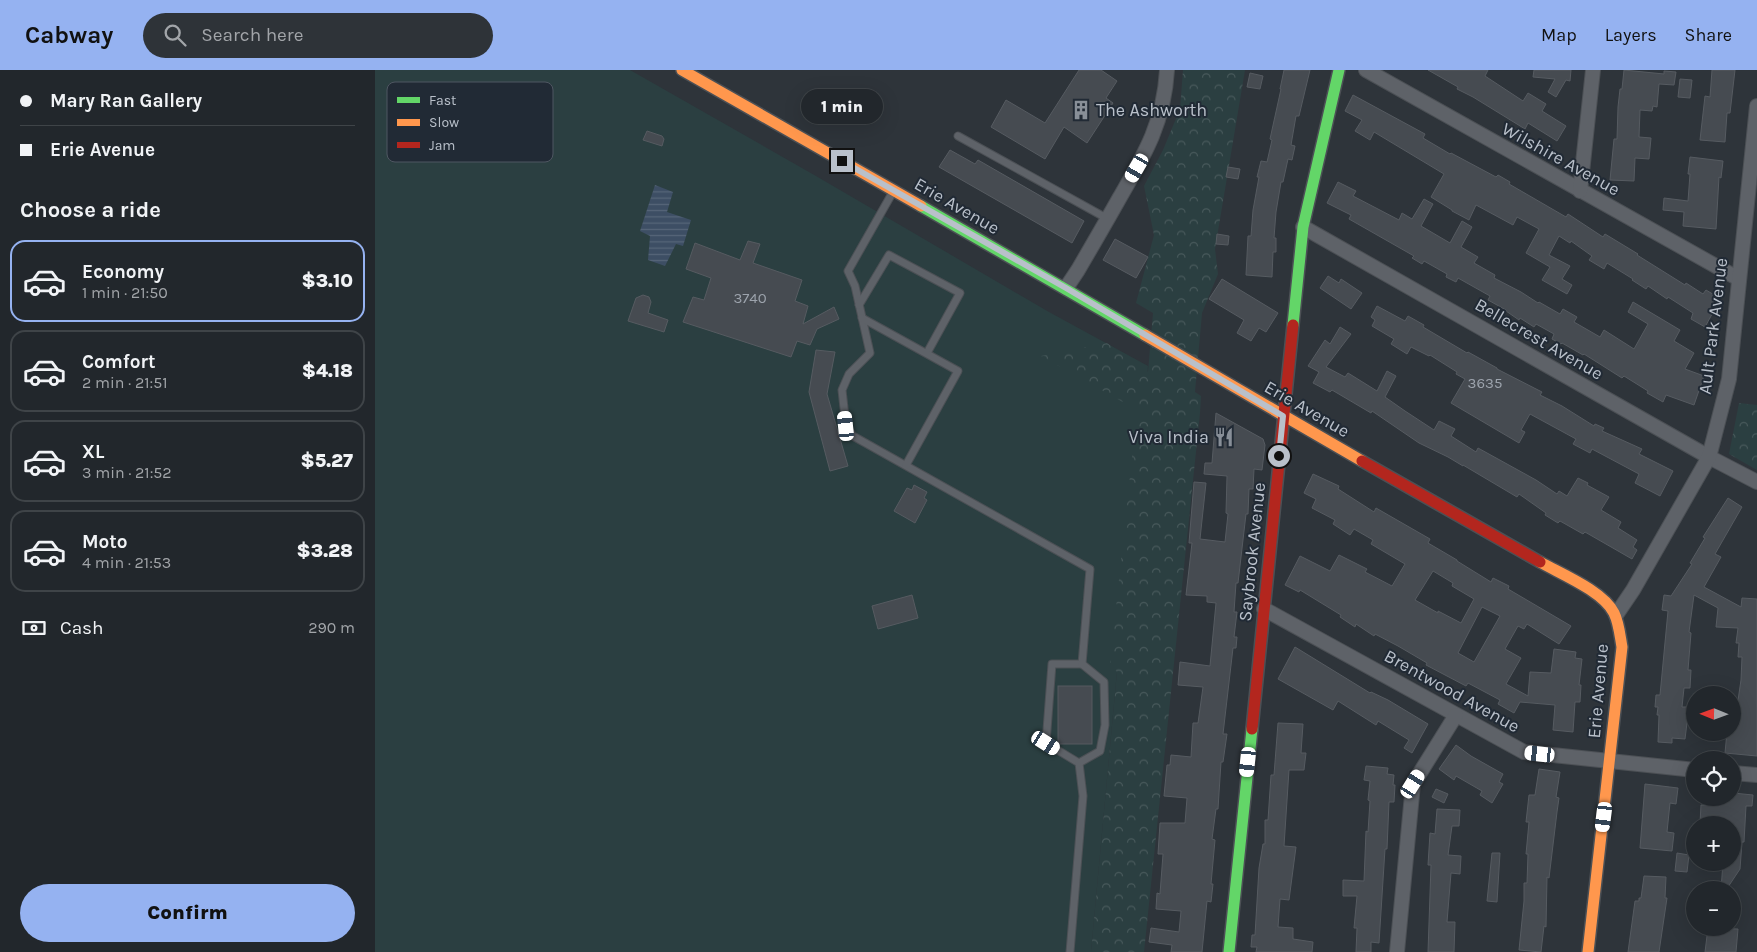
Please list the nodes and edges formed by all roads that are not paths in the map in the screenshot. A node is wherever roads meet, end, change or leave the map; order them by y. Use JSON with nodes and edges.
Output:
{"nodes":[{"id":1,"x":681,"y":70,"type":"edge"},
{"id":2,"x":1167,"y":70,"type":"edge"},
{"id":3,"x":1339,"y":70,"type":"edge"},
{"id":4,"x":1366,"y":70,"type":"edge"},
{"id":5,"x":1593,"y":70,"type":"edge"},
{"id":6,"x":1757,"y":106,"type":"edge"},
{"id":7,"x":958,"y":136,"type":"dead end"},
{"id":8,"x":894,"y":190,"type":"junction"},
{"id":9,"x":1580,"y":191,"type":"junction"},
{"id":10,"x":1107,"y":219,"type":"junction"},
{"id":11,"x":1303,"y":227,"type":"junction"},
{"id":12,"x":1739,"y":279,"type":"junction"},
{"id":13,"x":1066,"y":288,"type":"junction"},
{"id":14,"x":859,"y":305,"type":"junction"},
{"id":15,"x":862,"y":318,"type":"junction"},
{"id":16,"x":927,"y":354,"type":"junction"},
{"id":17,"x":1283,"y":416,"type":"junction"},
{"id":18,"x":1709,"y":457,"type":"junction"},
{"id":19,"x":905,"y":465,"type":"junction"},
{"id":20,"x":1757,"y":482,"type":"edge"},
{"id":21,"x":1264,"y":609,"type":"junction"},
{"id":22,"x":1616,"y":615,"type":"junction"},
{"id":23,"x":1082,"y":664,"type":"junction"},
{"id":24,"x":1456,"y":715,"type":"junction"},
{"id":25,"x":1610,"y":762,"type":"junction"},
{"id":26,"x":1079,"y":763,"type":"junction"},
{"id":27,"x":1686,"y":769,"type":"edge"},
{"id":28,"x":1741,"y":774,"type":"edge"},
{"id":29,"x":1757,"y":775,"type":"edge"},
{"id":30,"x":1070,"y":952,"type":"edge"},
{"id":31,"x":1229,"y":952,"type":"edge"},
{"id":32,"x":1397,"y":952,"type":"edge"},
{"id":33,"x":1588,"y":952,"type":"edge"}],
"edges":[{"from":1,"to":8,"type":"street","name":"Erie Avenue"},
{"from":2,"to":10,"type":"street"},
{"from":3,"to":11,"type":"street","name":"Saybrook Avenue"},
{"from":4,"to":9,"type":"street","name":"Wilshire Avenue"},
{"from":5,"to":9,"type":"street"},
{"from":6,"to":12,"type":"street","name":"Ault Park Avenue"},
{"from":7,"to":10,"type":"lane"},
{"from":8,"to":13,"type":"street","name":"Erie Avenue"},
{"from":8,"to":14,"type":"lane"},
{"from":9,"to":12,"type":"street","name":"Wilshire Avenue"},
{"from":10,"to":13,"type":"street"},
{"from":11,"to":17,"type":"street","name":"Saybrook Avenue"},
{"from":11,"to":18,"type":"street","name":"Bellecrest Avenue"},
{"from":12,"to":18,"type":"street","name":"Ault Park Avenue"},
{"from":13,"to":17,"type":"street","name":"Erie Avenue"},
{"from":14,"to":15,"type":"lane"},
{"from":14,"to":16,"type":"lane"},
{"from":15,"to":16,"type":"lane"},
{"from":15,"to":19,"type":"lane"},
{"from":16,"to":19,"type":"lane"},
{"from":17,"to":21,"type":"street","name":"Saybrook Avenue"},
{"from":17,"to":22,"type":"street","name":"Erie Avenue"},
{"from":18,"to":20,"type":"street","name":"Bellecrest Avenue"},
{"from":18,"to":22,"type":"street","name":"Ault Park Avenue"},
{"from":19,"to":23,"type":"lane"},
{"from":21,"to":24,"type":"street","name":"Brentwood Avenue"},
{"from":21,"to":31,"type":"street","name":"Saybrook Avenue"},
{"from":22,"to":25,"type":"street","name":"Erie Avenue"},
{"from":23,"to":26,"type":"lane"},
{"from":23,"to":26,"type":"lane"},
{"from":24,"to":25,"type":"street","name":"Brentwood Avenue"},
{"from":24,"to":32,"type":"street"},
{"from":25,"to":27,"type":"street","name":"Brentwood Avenue"},
{"from":25,"to":33,"type":"street","name":"Erie Avenue"},
{"from":26,"to":30,"type":"lane"},
{"from":28,"to":29,"type":"street"}]}
